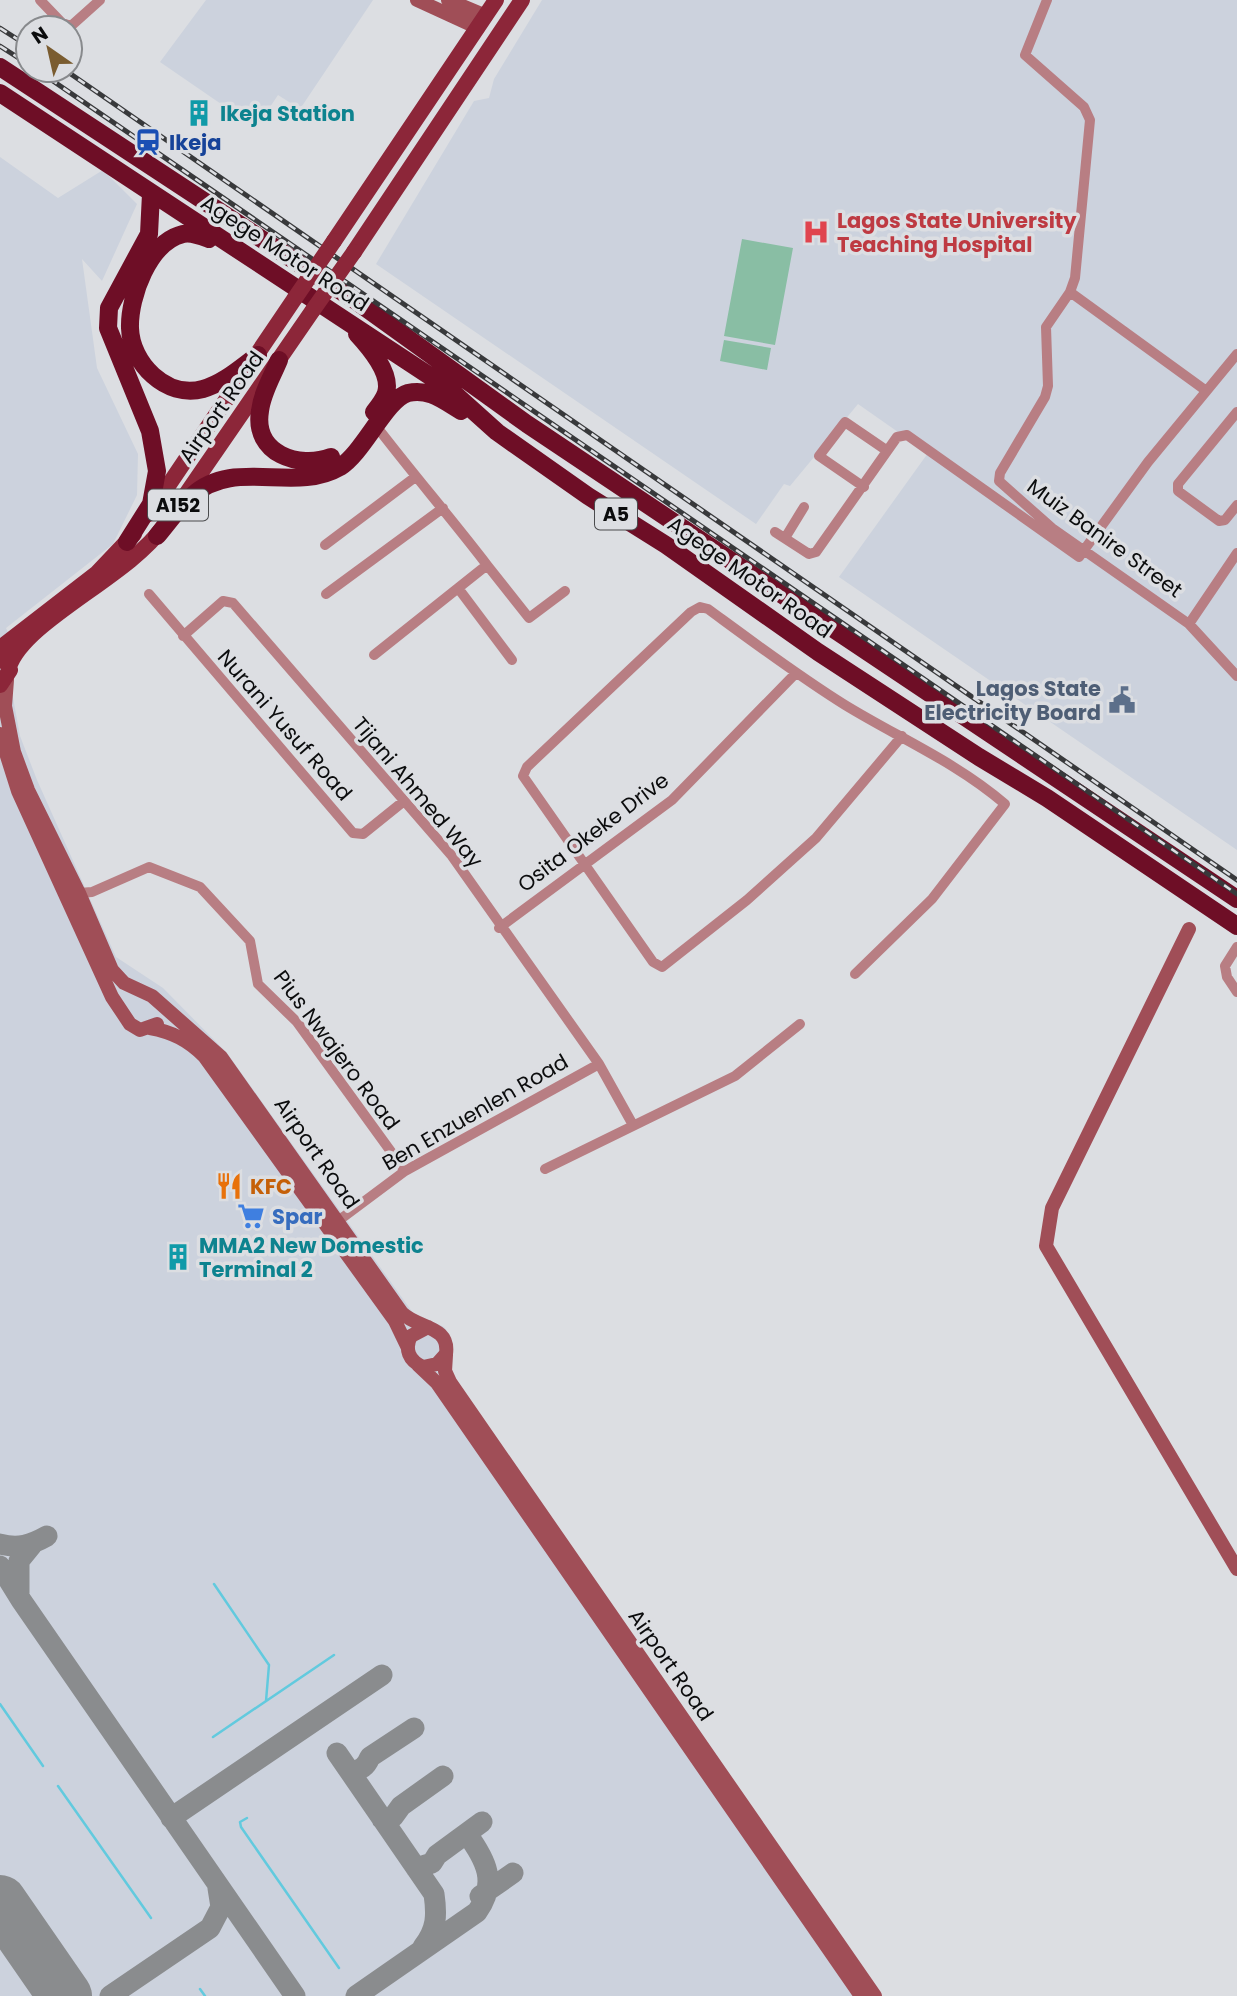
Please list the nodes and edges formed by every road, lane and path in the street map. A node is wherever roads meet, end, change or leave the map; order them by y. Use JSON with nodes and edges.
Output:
{"nodes":[{"id":1,"x":40,"y":0,"type":"edge"},
{"id":2,"x":100,"y":0,"type":"edge"},
{"id":3,"x":417,"y":0,"type":"edge"},
{"id":4,"x":448,"y":0,"type":"edge"},
{"id":5,"x":496,"y":0,"type":"edge"},
{"id":6,"x":522,"y":0,"type":"edge"},
{"id":7,"x":1046,"y":0,"type":"edge"},
{"id":8,"x":482,"y":22,"type":"junction"},
{"id":9,"x":0,"y":67,"type":"edge"},
{"id":10,"x":0,"y":93,"type":"edge"},
{"id":11,"x":151,"y":194,"type":"junction"},
{"id":12,"x":236,"y":251,"type":"junction"},
{"id":13,"x":1070,"y":292,"type":"junction"},
{"id":14,"x":341,"y":315,"type":"junction"},
{"id":15,"x":1237,"y":354,"type":"edge"},
{"id":16,"x":258,"y":355,"type":"junction"},
{"id":17,"x":279,"y":360,"type":"junction"},
{"id":18,"x":413,"y":364,"type":"junction"},
{"id":19,"x":1205,"y":390,"type":"junction"},
{"id":20,"x":392,"y":396,"type":"junction"},
{"id":21,"x":1237,"y":412,"type":"edge"},
{"id":22,"x":377,"y":427,"type":"junction"},
{"id":23,"x":497,"y":432,"type":"junction"},
{"id":24,"x":886,"y":450,"type":"junction"},
{"id":25,"x":414,"y":478,"type":"junction"},
{"id":26,"x":864,"y":487,"type":"junction"},
{"id":27,"x":1237,"y":505,"type":"edge"},
{"id":28,"x":804,"y":507,"type":"dead end"},
{"id":29,"x":443,"y":508,"type":"junction"},
{"id":30,"x":157,"y":536,"type":"junction"},
{"id":31,"x":127,"y":542,"type":"junction"},
{"id":32,"x":325,"y":545,"type":"dead end"},
{"id":33,"x":1085,"y":551,"type":"junction"},
{"id":34,"x":1237,"y":553,"type":"edge"},
{"id":35,"x":487,"y":565,"type":"junction"},
{"id":36,"x":458,"y":588,"type":"junction"},
{"id":37,"x":565,"y":591,"type":"dead end"},
{"id":38,"x":149,"y":594,"type":"dead end"},
{"id":39,"x":326,"y":594,"type":"dead end"},
{"id":40,"x":1189,"y":624,"type":"junction"},
{"id":41,"x":183,"y":636,"type":"junction"},
{"id":42,"x":0,"y":648,"type":"edge"},
{"id":43,"x":374,"y":655,"type":"dead end"},
{"id":44,"x":512,"y":660,"type":"dead end"},
{"id":45,"x":4,"y":672,"type":"edge"},
{"id":46,"x":796,"y":673,"type":"junction"},
{"id":47,"x":1237,"y":676,"type":"edge"},
{"id":48,"x":0,"y":734,"type":"edge"},
{"id":49,"x":902,"y":736,"type":"junction"},
{"id":50,"x":993,"y":737,"type":"junction"},
{"id":51,"x":979,"y":757,"type":"junction"},
{"id":52,"x":404,"y":801,"type":"junction"},
{"id":53,"x":584,"y":865,"type":"junction"},
{"id":54,"x":79,"y":893,"type":"junction"},
{"id":55,"x":1237,"y":899,"type":"edge"},
{"id":56,"x":1237,"y":926,"type":"edge"},
{"id":57,"x":499,"y":928,"type":"junction"},
{"id":58,"x":1189,"y":929,"type":"dead end"},
{"id":59,"x":1237,"y":947,"type":"edge"},
{"id":60,"x":855,"y":974,"type":"dead end"},
{"id":61,"x":137,"y":990,"type":"junction"},
{"id":62,"x":1237,"y":992,"type":"edge"},
{"id":63,"x":163,"y":1007,"type":"junction"},
{"id":64,"x":121,"y":1012,"type":"junction"},
{"id":65,"x":800,"y":1024,"type":"dead end"},
{"id":66,"x":150,"y":1028,"type":"junction"},
{"id":67,"x":599,"y":1064,"type":"junction"},
{"id":68,"x":632,"y":1125,"type":"junction"},
{"id":69,"x":545,"y":1169,"type":"dead end"},
{"id":70,"x":405,"y":1171,"type":"junction"},
{"id":71,"x":338,"y":1221,"type":"junction"},
{"id":72,"x":428,"y":1327,"type":"junction"},
{"id":73,"x":408,"y":1348,"type":"junction"},
{"id":74,"x":446,"y":1354,"type":"junction"},
{"id":75,"x":417,"y":1364,"type":"junction"},
{"id":76,"x":1237,"y":1569,"type":"edge"},
{"id":77,"x":861,"y":1996,"type":"edge"},
{"id":78,"x":875,"y":1996,"type":"edge"}],
"edges":[{"from":1,"to":2,"type":"street"},
{"from":3,"to":8,"type":"main road"},
{"from":4,"to":8,"type":"main road"},
{"from":5,"to":8,"type":"main road","number":"A152"},
{"from":6,"to":17,"type":"main road","name":"Airport Road","number":"A152","bridge":true},
{"from":7,"to":13,"type":"street"},
{"from":8,"to":16,"type":"main road","name":"Airport Road","number":"A152","bridge":true},
{"from":9,"to":50,"type":"highway","name":"Agege Motor Road","number":"A5"},
{"from":10,"to":11,"type":"highway","name":"Agege Motor Road","number":"A5"},
{"from":11,"to":12,"type":"highway","name":"Agege Motor Road","number":"A5"},
{"from":11,"to":31,"type":"highway"},
{"from":12,"to":14,"type":"highway","name":"Agege Motor Road","number":"A5"},
{"from":12,"to":16,"type":"highway"},
{"from":13,"to":19,"type":"street"},
{"from":13,"to":33,"type":"street","name":"Muiz Banire Street"},
{"from":14,"to":18,"type":"highway","name":"Agege Motor Road","number":"A5"},
{"from":14,"to":20,"type":"highway"},
{"from":15,"to":19,"type":"street"},
{"from":16,"to":31,"type":"main road","name":"Airport Road","number":"A152"},
{"from":17,"to":20,"type":"highway"},
{"from":17,"to":30,"type":"main road","name":"Airport Road","number":"A152"},
{"from":18,"to":20,"type":"highway"},
{"from":18,"to":23,"type":"highway","name":"Agege Motor Road","number":"A5"},
{"from":19,"to":33,"type":"street"},
{"from":20,"to":22,"type":"highway"},
{"from":20,"to":23,"type":"highway"},
{"from":21,"to":27,"type":"street"},
{"from":22,"to":25,"type":"street"},
{"from":22,"to":30,"type":"highway"},
{"from":23,"to":51,"type":"highway","name":"Agege Motor Road","number":"A5"},
{"from":24,"to":26,"type":"street"},
{"from":24,"to":26,"type":"street"},
{"from":24,"to":33,"type":"street"},
{"from":25,"to":29,"type":"street"},
{"from":25,"to":32,"type":"street"},
{"from":26,"to":28,"type":"street"},
{"from":29,"to":35,"type":"street"},
{"from":29,"to":39,"type":"street"},
{"from":30,"to":45,"type":"main road","name":"Airport Road","number":"A152"},
{"from":31,"to":42,"type":"main road","name":"Airport Road","number":"A152"},
{"from":33,"to":40,"type":"street","name":"Muiz Banire Street"},
{"from":34,"to":40,"type":"street","name":"Muiz Banire Street"},
{"from":35,"to":36,"type":"street"},
{"from":35,"to":37,"type":"street"},
{"from":36,"to":43,"type":"street"},
{"from":36,"to":44,"type":"street"},
{"from":38,"to":41,"type":"street","name":"Nurani Yusuf Road"},
{"from":40,"to":47,"type":"street","name":"Muiz Banire Street"},
{"from":41,"to":52,"type":"street","name":"Nurani Yusuf Road"},
{"from":41,"to":52,"type":"street","name":"Tijani Ahmed Way"},
{"from":45,"to":54,"type":"main road","name":"Airport Road"},
{"from":46,"to":49,"type":"street"},
{"from":46,"to":53,"type":"street","name":"Osita Okeke Drive"},
{"from":46,"to":53,"type":"street"},
{"from":48,"to":64,"type":"main road"},
{"from":49,"to":53,"type":"street"},
{"from":49,"to":60,"type":"street"},
{"from":50,"to":51,"type":"highway"},
{"from":50,"to":55,"type":"highway","name":"Agege Motor Road","number":"A5"},
{"from":51,"to":56,"type":"highway","name":"Agege Motor Road","number":"A5"},
{"from":52,"to":57,"type":"street","name":"Tijani Ahmed Way"},
{"from":53,"to":57,"type":"street","name":"Osita Okeke Drive"},
{"from":54,"to":61,"type":"main road","name":"Airport Road"},
{"from":54,"to":70,"type":"street","name":"Pius Nwajero Road"},
{"from":57,"to":67,"type":"street","name":"Tijani Ahmed Way"},
{"from":58,"to":76,"type":"main road"},
{"from":59,"to":62,"type":"street"},
{"from":61,"to":63,"type":"main road"},
{"from":61,"to":64,"type":"main road"},
{"from":63,"to":66,"type":"main road"},
{"from":63,"to":71,"type":"main road","name":"Airport Road"},
{"from":64,"to":66,"type":"main road"},
{"from":65,"to":68,"type":"street"},
{"from":66,"to":73,"type":"main road","name":"Airport Road"},
{"from":67,"to":68,"type":"street","name":"Tijani Ahmed Way"},
{"from":67,"to":70,"type":"street","name":"Ben Enzuenlen Road"},
{"from":68,"to":69,"type":"street"},
{"from":70,"to":71,"type":"street","name":"Ben Enzuenlen Road"},
{"from":71,"to":72,"type":"main road","name":"Airport Road"},
{"from":72,"to":73,"type":"main road"},
{"from":72,"to":74,"type":"main road"},
{"from":73,"to":75,"type":"main road"},
{"from":74,"to":75,"type":"main road"},
{"from":74,"to":78,"type":"main road","name":"Airport Road"},
{"from":75,"to":77,"type":"main road","name":"Airport Road"}]}
